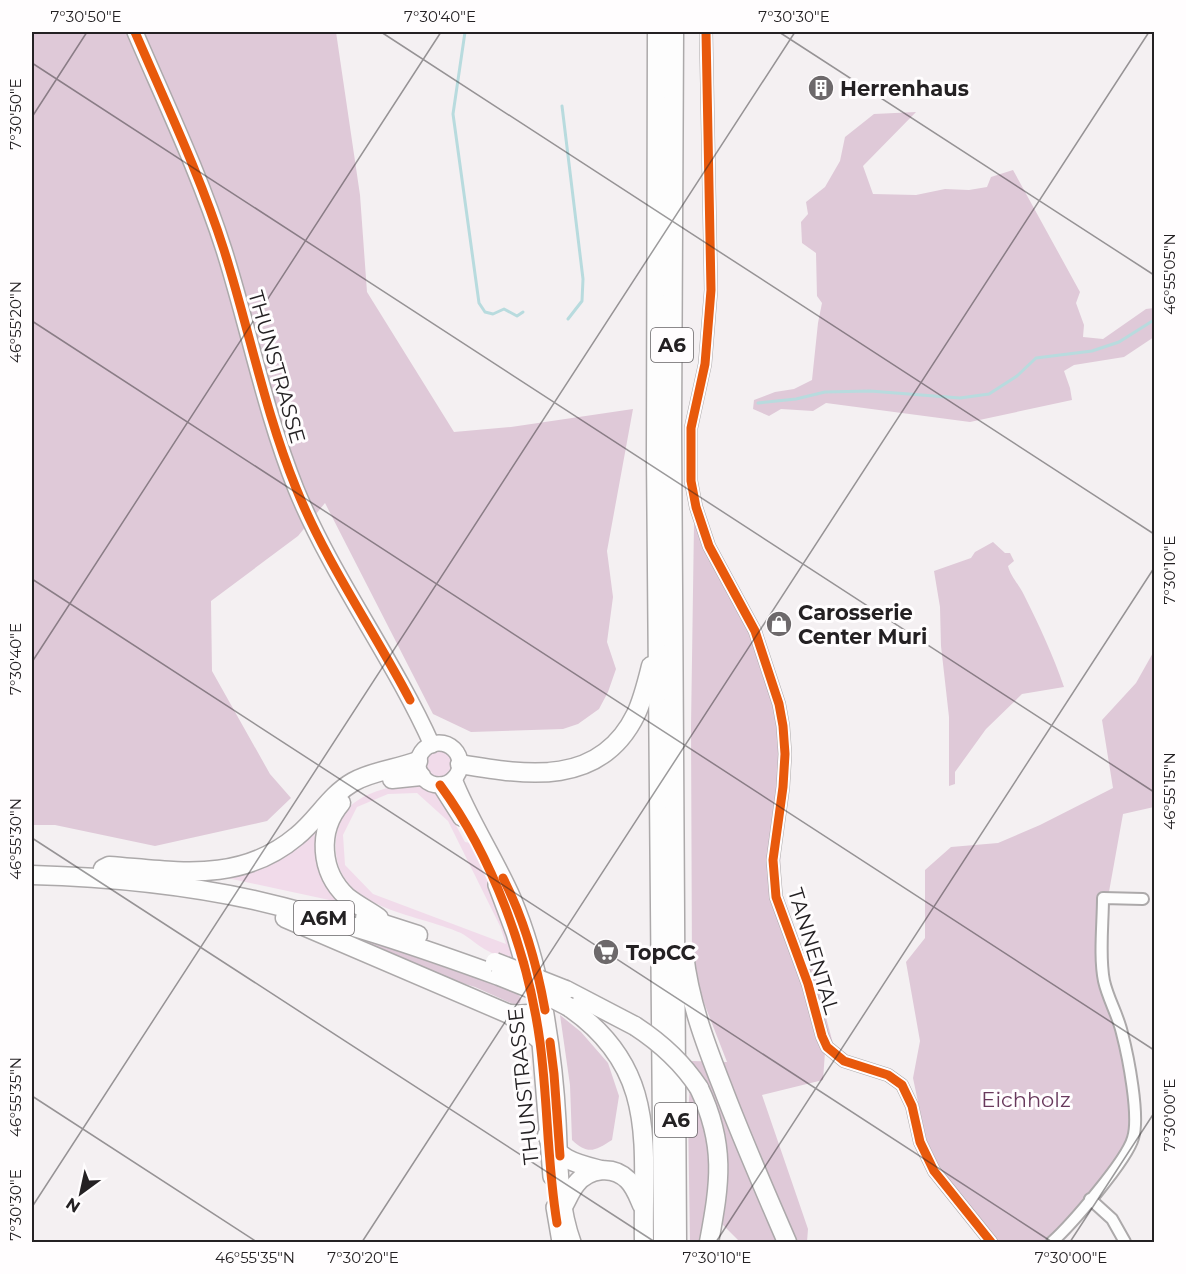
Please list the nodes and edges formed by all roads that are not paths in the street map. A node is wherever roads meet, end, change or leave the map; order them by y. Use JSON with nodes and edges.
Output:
{"nodes":[{"id":1,"x":135,"y":32,"type":"edge"},
{"id":2,"x":657,"y":32,"type":"edge"},
{"id":3,"x":674,"y":32,"type":"edge"},
{"id":4,"x":706,"y":32,"type":"edge"},
{"id":5,"x":657,"y":645,"type":"junction"},
{"id":6,"x":432,"y":745,"type":"junction"},
{"id":7,"x":420,"y":768,"type":"junction"},
{"id":8,"x":451,"y":776,"type":"junction"},
{"id":9,"x":32,"y":868,"type":"edge"},
{"id":10,"x":99,"y":871,"type":"junction"},
{"id":11,"x":674,"y":871,"type":"junction"},
{"id":12,"x":32,"y":875,"type":"edge"},
{"id":13,"x":144,"y":882,"type":"junction"},
{"id":14,"x":1143,"y":899,"type":"dead end"},
{"id":15,"x":388,"y":924,"type":"junction"},
{"id":16,"x":497,"y":969,"type":"junction"},
{"id":17,"x":567,"y":999,"type":"junction"},
{"id":18,"x":540,"y":1008,"type":"junction"},
{"id":19,"x":509,"y":1014,"type":"junction"},
{"id":20,"x":540,"y":1040,"type":"junction"},
{"id":21,"x":547,"y":1136,"type":"junction"},
{"id":22,"x":560,"y":1156,"type":"junction"},
{"id":23,"x":601,"y":1170,"type":"junction"},
{"id":24,"x":1090,"y":1199,"type":"junction"},
{"id":25,"x":564,"y":1205,"type":"junction"},
{"id":26,"x":643,"y":1206,"type":"junction"},
{"id":27,"x":560,"y":1242,"type":"edge"},
{"id":28,"x":573,"y":1242,"type":"edge"},
{"id":29,"x":644,"y":1242,"type":"edge"},
{"id":30,"x":663,"y":1242,"type":"edge"},
{"id":31,"x":677,"y":1242,"type":"edge"},
{"id":32,"x":709,"y":1242,"type":"edge"},
{"id":33,"x":788,"y":1242,"type":"edge"},
{"id":34,"x":991,"y":1242,"type":"edge"},
{"id":35,"x":1052,"y":1242,"type":"edge"},
{"id":36,"x":1125,"y":1242,"type":"edge"}],
"edges":[{"from":1,"to":6,"type":"main road","name":"THUNSTRASSE"},
{"from":2,"to":5,"type":"highway","number":"A6"},
{"from":3,"to":11,"type":"highway","number":"A6"},
{"from":4,"to":34,"type":"street","name":"TANNENTAL"},
{"from":5,"to":8,"type":"highway"},
{"from":5,"to":30,"type":"highway","number":"A6"},
{"from":6,"to":7,"type":"main road"},
{"from":6,"to":8,"type":"main road"},
{"from":7,"to":8,"type":"main road"},
{"from":7,"to":10,"type":"highway"},
{"from":7,"to":15,"type":"highway"},
{"from":8,"to":18,"type":"main road","name":"THUNSTRASSE"},
{"from":9,"to":10,"type":"highway","number":"A6M"},
{"from":10,"to":15,"type":"highway","number":"A6M"},
{"from":11,"to":31,"type":"highway","number":"A6"},
{"from":11,"to":33,"type":"highway"},
{"from":12,"to":13,"type":"highway","number":"A6M"},
{"from":13,"to":16,"type":"highway","number":"A6M"},
{"from":13,"to":19,"type":"highway"},
{"from":14,"to":24,"type":"street"},
{"from":15,"to":16,"type":"highway","number":"A6M"},
{"from":16,"to":17,"type":"highway","number":"A6M","bridge":true},
{"from":17,"to":26,"type":"highway","number":"A6M"},
{"from":17,"to":32,"type":"highway","number":"A6M","bridge":true},
{"from":18,"to":19,"type":"highway"},
{"from":18,"to":20,"type":"main road","name":"THUNSTRASSE"},
{"from":18,"to":22,"type":"main road","name":"THUNSTRASSE"},
{"from":19,"to":20,"type":"highway"},
{"from":20,"to":21,"type":"main road","name":"THUNSTRASSE"},
{"from":21,"to":22,"type":"highway"},
{"from":21,"to":27,"type":"main road","name":"THUNSTRASSE"},
{"from":22,"to":23,"type":"highway"},
{"from":22,"to":25,"type":"main road","name":"THUNSTRASSE"},
{"from":23,"to":25,"type":"highway"},
{"from":23,"to":26,"type":"highway"},
{"from":24,"to":35,"type":"street"},
{"from":24,"to":36,"type":"street"},
{"from":25,"to":28,"type":"main road","name":"THUNSTRASSE"},
{"from":26,"to":29,"type":"highway"}]}
